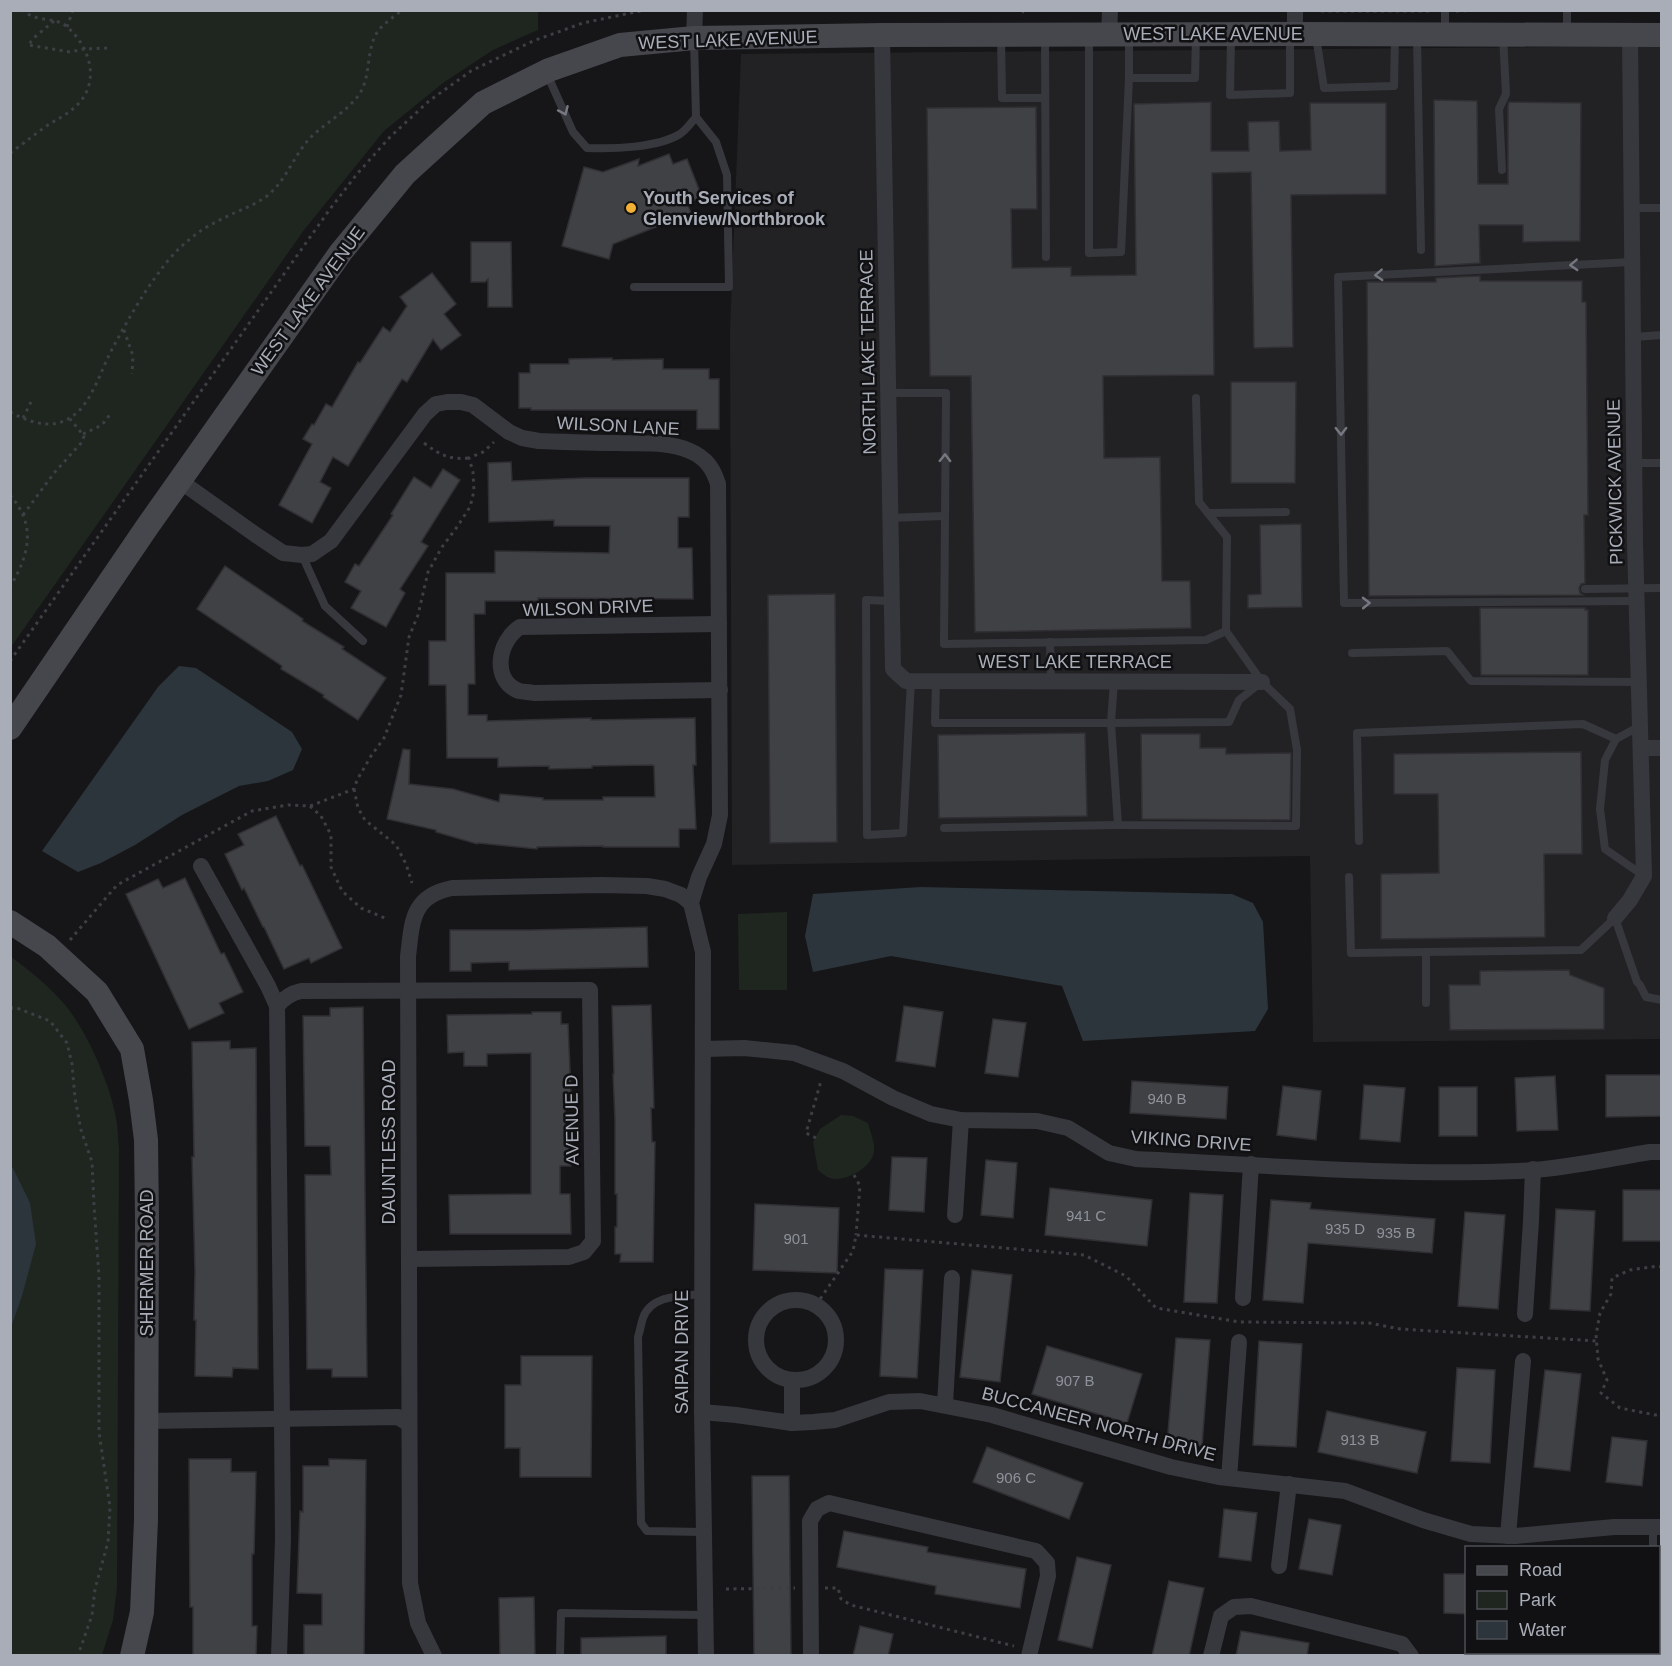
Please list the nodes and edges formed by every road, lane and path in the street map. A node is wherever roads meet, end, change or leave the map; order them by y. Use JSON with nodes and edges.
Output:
{"nodes":[{"id":1,"x":23,"y":10,"type":"edge"},
{"id":2,"x":73,"y":10,"type":"edge"},
{"id":3,"x":402,"y":10,"type":"edge"},
{"id":4,"x":695,"y":10,"type":"edge"},
{"id":5,"x":1110,"y":10,"type":"edge"},
{"id":6,"x":1445,"y":10,"type":"edge"},
{"id":7,"x":1567,"y":10,"type":"edge"},
{"id":8,"x":54,"y":21,"type":"junction"},
{"id":9,"x":67,"y":27,"type":"junction"},
{"id":10,"x":1299,"y":28,"type":"edge"},
{"id":11,"x":1196,"y":34,"type":"junction"},
{"id":12,"x":1231,"y":34,"type":"junction"},
{"id":13,"x":1406,"y":34,"type":"junction"},
{"id":14,"x":882,"y":35,"type":"junction"},
{"id":15,"x":1001,"y":35,"type":"junction"},
{"id":16,"x":1045,"y":35,"type":"junction"},
{"id":17,"x":1109,"y":35,"type":"junction"},
{"id":18,"x":1445,"y":35,"type":"junction"},
{"id":19,"x":1503,"y":35,"type":"junction"},
{"id":20,"x":1567,"y":35,"type":"junction"},
{"id":21,"x":1662,"y":35,"type":"edge"},
{"id":22,"x":1630,"y":36,"type":"junction"},
{"id":23,"x":694,"y":38,"type":"junction"},
{"id":24,"x":108,"y":48,"type":"dead end"},
{"id":25,"x":84,"y":49,"type":"junction"},
{"id":26,"x":546,"y":72,"type":"junction"},
{"id":27,"x":1129,"y":78,"type":"junction"},
{"id":28,"x":1045,"y":98,"type":"junction"},
{"id":29,"x":696,"y":117,"type":"junction"},
{"id":30,"x":10,"y":153,"type":"edge"},
{"id":31,"x":1502,"y":170,"type":"dead end"},
{"id":32,"x":1632,"y":208,"type":"junction"},
{"id":33,"x":1662,"y":208,"type":"edge"},
{"id":34,"x":1421,"y":250,"type":"dead end"},
{"id":35,"x":1046,"y":257,"type":"dead end"},
{"id":36,"x":1632,"y":262,"type":"junction"},
{"id":37,"x":634,"y":287,"type":"dead end"},
{"id":38,"x":124,"y":330,"type":"junction"},
{"id":39,"x":1662,"y":335,"type":"edge"},
{"id":40,"x":1633,"y":337,"type":"junction"},
{"id":41,"x":132,"y":374,"type":"dead end"},
{"id":42,"x":888,"y":393,"type":"junction"},
{"id":43,"x":33,"y":398,"type":"dead end"},
{"id":44,"x":1196,"y":398,"type":"dead end"},
{"id":45,"x":10,"y":412,"type":"edge"},
{"id":46,"x":111,"y":413,"type":"dead end"},
{"id":47,"x":23,"y":418,"type":"junction"},
{"id":48,"x":70,"y":418,"type":"junction"},
{"id":49,"x":83,"y":434,"type":"junction"},
{"id":50,"x":424,"y":443,"type":"dead end"},
{"id":51,"x":492,"y":444,"type":"dead end"},
{"id":52,"x":469,"y":458,"type":"junction"},
{"id":53,"x":1634,"y":463,"type":"junction"},
{"id":54,"x":1662,"y":463,"type":"edge"},
{"id":55,"x":180,"y":481,"type":"junction"},
{"id":56,"x":10,"y":495,"type":"edge"},
{"id":57,"x":1286,"y":512,"type":"dead end"},
{"id":58,"x":1208,"y":513,"type":"junction"},
{"id":59,"x":23,"y":515,"type":"junction"},
{"id":60,"x":944,"y":516,"type":"junction"},
{"id":61,"x":890,"y":518,"type":"junction"},
{"id":62,"x":302,"y":555,"type":"junction"},
{"id":63,"x":10,"y":587,"type":"edge"},
{"id":64,"x":1662,"y":588,"type":"edge"},
{"id":65,"x":1585,"y":589,"type":"dead end"},
{"id":66,"x":1637,"y":595,"type":"junction"},
{"id":67,"x":892,"y":601,"type":"junction"},
{"id":68,"x":719,"y":624,"type":"junction"},
{"id":69,"x":1226,"y":632,"type":"junction"},
{"id":70,"x":363,"y":640,"type":"dead end"},
{"id":71,"x":1050,"y":642,"type":"junction"},
{"id":72,"x":1352,"y":653,"type":"dead end"},
{"id":73,"x":911,"y":681,"type":"junction"},
{"id":74,"x":936,"y":681,"type":"junction"},
{"id":75,"x":1051,"y":681,"type":"junction"},
{"id":76,"x":1114,"y":681,"type":"junction"},
{"id":77,"x":1262,"y":682,"type":"junction"},
{"id":78,"x":1639,"y":682,"type":"junction"},
{"id":79,"x":720,"y":690,"type":"junction"},
{"id":80,"x":1111,"y":723,"type":"junction"},
{"id":81,"x":1640,"y":726,"type":"junction"},
{"id":82,"x":10,"y":728,"type":"edge"},
{"id":83,"x":1616,"y":739,"type":"junction"},
{"id":84,"x":1641,"y":748,"type":"junction"},
{"id":85,"x":1662,"y":748,"type":"edge"},
{"id":86,"x":354,"y":789,"type":"junction"},
{"id":87,"x":310,"y":806,"type":"junction"},
{"id":88,"x":1118,"y":825,"type":"junction"},
{"id":89,"x":944,"y":828,"type":"dead end"},
{"id":90,"x":1359,"y":841,"type":"dead end"},
{"id":91,"x":201,"y":866,"type":"dead end"},
{"id":92,"x":1644,"y":876,"type":"junction"},
{"id":93,"x":1349,"y":877,"type":"dead end"},
{"id":94,"x":412,"y":883,"type":"dead end"},
{"id":95,"x":691,"y":903,"type":"junction"},
{"id":96,"x":1615,"y":918,"type":"junction"},
{"id":97,"x":387,"y":919,"type":"dead end"},
{"id":98,"x":10,"y":922,"type":"edge"},
{"id":99,"x":70,"y":940,"type":"dead end"},
{"id":100,"x":1426,"y":952,"type":"junction"},
{"id":101,"x":408,"y":990,"type":"junction"},
{"id":102,"x":1662,"y":999,"type":"edge"},
{"id":103,"x":1426,"y":1003,"type":"dead end"},
{"id":104,"x":277,"y":1006,"type":"junction"},
{"id":105,"x":10,"y":1008,"type":"edge"},
{"id":106,"x":703,"y":1049,"type":"junction"},
{"id":107,"x":827,"y":1065,"type":"junction"},
{"id":108,"x":961,"y":1120,"type":"junction"},
{"id":109,"x":816,"y":1138,"type":"dead end"},
{"id":110,"x":1662,"y":1152,"type":"edge"},
{"id":111,"x":1251,"y":1164,"type":"junction"},
{"id":112,"x":1533,"y":1169,"type":"junction"},
{"id":113,"x":854,"y":1175,"type":"dead end"},
{"id":114,"x":955,"y":1215,"type":"dead end"},
{"id":115,"x":856,"y":1235,"type":"junction"},
{"id":116,"x":410,"y":1259,"type":"junction"},
{"id":117,"x":1662,"y":1267,"type":"edge"},
{"id":118,"x":952,"y":1278,"type":"dead end"},
{"id":119,"x":702,"y":1294,"type":"junction"},
{"id":120,"x":1243,"y":1298,"type":"dead end"},
{"id":121,"x":816,"y":1305,"type":"junction"},
{"id":122,"x":1525,"y":1314,"type":"dead end"},
{"id":123,"x":1596,"y":1341,"type":"junction"},
{"id":124,"x":1239,"y":1342,"type":"dead end"},
{"id":125,"x":1523,"y":1361,"type":"dead end"},
{"id":126,"x":792,"y":1380,"type":"junction"},
{"id":127,"x":945,"y":1405,"type":"junction"},
{"id":128,"x":702,"y":1412,"type":"junction"},
{"id":129,"x":1662,"y":1414,"type":"edge"},
{"id":130,"x":282,"y":1419,"type":"junction"},
{"id":131,"x":147,"y":1421,"type":"junction"},
{"id":132,"x":792,"y":1423,"type":"junction"},
{"id":133,"x":409,"y":1424,"type":"junction"},
{"id":134,"x":1229,"y":1478,"type":"junction"},
{"id":135,"x":1289,"y":1484,"type":"junction"},
{"id":136,"x":1657,"y":1526,"type":"edge"},
{"id":137,"x":704,"y":1532,"type":"junction"},
{"id":138,"x":1508,"y":1536,"type":"junction"},
{"id":139,"x":1653,"y":1546,"type":"edge"},
{"id":140,"x":1279,"y":1566,"type":"dead end"},
{"id":141,"x":811,"y":1588,"type":"junction"},
{"id":142,"x":726,"y":1589,"type":"dead end"},
{"id":143,"x":705,"y":1615,"type":"junction"},
{"id":144,"x":1030,"y":1653,"type":"edge"},
{"id":145,"x":77,"y":1656,"type":"edge"},
{"id":146,"x":132,"y":1656,"type":"edge"},
{"id":147,"x":279,"y":1656,"type":"edge"},
{"id":148,"x":434,"y":1656,"type":"edge"},
{"id":149,"x":560,"y":1656,"type":"edge"},
{"id":150,"x":706,"y":1656,"type":"edge"},
{"id":151,"x":811,"y":1656,"type":"edge"},
{"id":152,"x":1211,"y":1656,"type":"edge"},
{"id":153,"x":1411,"y":1656,"type":"edge"}],
"edges":[{"from":1,"to":8,"type":"path"},
{"from":2,"to":9,"type":"path"},
{"from":3,"to":38,"type":"path"},
{"from":4,"to":23,"type":"street"},
{"from":5,"to":17,"type":"street"},
{"from":6,"to":18,"type":"lane"},
{"from":7,"to":20,"type":"lane"},
{"from":8,"to":9,"type":"path"},
{"from":8,"to":25,"type":"path"},
{"from":9,"to":25,"type":"path"},
{"from":10,"to":12,"type":"street","name":"WEST LAKE AVENUE"},
{"from":10,"to":12,"type":"lane"},
{"from":10,"to":13,"type":"street","name":"WEST LAKE AVENUE"},
{"from":10,"to":13,"type":"lane"},
{"from":11,"to":12,"type":"street","name":"WEST LAKE AVENUE"},
{"from":11,"to":17,"type":"street","name":"WEST LAKE AVENUE"},
{"from":11,"to":27,"type":"lane"},
{"from":13,"to":18,"type":"street","name":"WEST LAKE AVENUE"},
{"from":13,"to":34,"type":"lane"},
{"from":14,"to":15,"type":"street","name":"WEST LAKE AVENUE"},
{"from":14,"to":23,"type":"street","name":"WEST LAKE AVENUE"},
{"from":14,"to":42,"type":"street","name":"NORTH LAKE TERRACE"},
{"from":15,"to":16,"type":"street","name":"WEST LAKE AVENUE"},
{"from":15,"to":28,"type":"lane"},
{"from":16,"to":17,"type":"street","name":"WEST LAKE AVENUE"},
{"from":16,"to":28,"type":"lane"},
{"from":17,"to":27,"type":"lane"},
{"from":17,"to":27,"type":"lane"},
{"from":18,"to":19,"type":"street","name":"WEST LAKE AVENUE"},
{"from":19,"to":20,"type":"street","name":"WEST LAKE AVENUE"},
{"from":19,"to":31,"type":"lane"},
{"from":20,"to":22,"type":"street","name":"WEST LAKE AVENUE"},
{"from":21,"to":22,"type":"street","name":"WEST LAKE AVENUE"},
{"from":22,"to":32,"type":"street","name":"PICKWICK AVENUE"},
{"from":23,"to":26,"type":"street","name":"WEST LAKE AVENUE"},
{"from":23,"to":29,"type":"lane"},
{"from":24,"to":25,"type":"path"},
{"from":25,"to":30,"type":"path"},
{"from":26,"to":29,"type":"lane","one_way":true},
{"from":26,"to":55,"type":"street","name":"WEST LAKE AVENUE"},
{"from":28,"to":35,"type":"lane"},
{"from":29,"to":37,"type":"lane"},
{"from":32,"to":33,"type":"lane"},
{"from":32,"to":36,"type":"street","name":"PICKWICK AVENUE"},
{"from":36,"to":40,"type":"street","name":"PICKWICK AVENUE"},
{"from":36,"to":66,"type":"lane","one_way":true},
{"from":38,"to":41,"type":"path"},
{"from":38,"to":48,"type":"path"},
{"from":39,"to":40,"type":"lane"},
{"from":40,"to":53,"type":"street","name":"PICKWICK AVENUE"},
{"from":60,"to":42,"type":"lane","one_way":true},
{"from":42,"to":61,"type":"street","name":"NORTH LAKE TERRACE"},
{"from":43,"to":47,"type":"path"},
{"from":44,"to":58,"type":"lane"},
{"from":45,"to":47,"type":"path"},
{"from":46,"to":49,"type":"path"},
{"from":47,"to":48,"type":"path"},
{"from":48,"to":49,"type":"path"},
{"from":49,"to":59,"type":"path"},
{"from":50,"to":52,"type":"path"},
{"from":51,"to":52,"type":"path"},
{"from":52,"to":86,"type":"path"},
{"from":53,"to":54,"type":"lane"},
{"from":53,"to":66,"type":"street","name":"PICKWICK AVENUE"},
{"from":55,"to":62,"type":"street"},
{"from":55,"to":82,"type":"street","name":"WEST LAKE AVENUE"},
{"from":56,"to":59,"type":"path"},
{"from":57,"to":58,"type":"lane"},
{"from":58,"to":69,"type":"lane"},
{"from":59,"to":63,"type":"path"},
{"from":60,"to":61,"type":"lane"},
{"from":60,"to":71,"type":"lane"},
{"from":61,"to":67,"type":"street","name":"NORTH LAKE TERRACE"},
{"from":62,"to":68,"type":"street","name":"WILSON LANE"},
{"from":62,"to":70,"type":"lane"},
{"from":64,"to":66,"type":"lane"},
{"from":65,"to":66,"type":"lane"},
{"from":66,"to":78,"type":"street","name":"PICKWICK AVENUE"},
{"from":67,"to":73,"type":"street","name":"NORTH LAKE TERRACE"},
{"from":67,"to":73,"type":"lane"},
{"from":68,"to":79,"type":"street","name":"WILSON LANE"},
{"from":68,"to":79,"type":"street","name":"WILSON DRIVE"},
{"from":69,"to":71,"type":"lane"},
{"from":69,"to":77,"type":"lane"},
{"from":71,"to":75,"type":"lane"},
{"from":72,"to":78,"type":"lane"},
{"from":73,"to":74,"type":"street","name":"WEST LAKE TERRACE"},
{"from":74,"to":75,"type":"street","name":"WEST LAKE TERRACE"},
{"from":74,"to":80,"type":"lane"},
{"from":75,"to":76,"type":"street","name":"WEST LAKE TERRACE"},
{"from":76,"to":77,"type":"street","name":"WEST LAKE TERRACE"},
{"from":76,"to":80,"type":"lane"},
{"from":77,"to":80,"type":"lane"},
{"from":77,"to":88,"type":"lane"},
{"from":78,"to":81,"type":"street","name":"PICKWICK AVENUE"},
{"from":79,"to":95,"type":"street","name":"WILSON LANE"},
{"from":80,"to":88,"type":"lane"},
{"from":81,"to":83,"type":"lane"},
{"from":81,"to":84,"type":"street","name":"PICKWICK AVENUE"},
{"from":83,"to":90,"type":"lane"},
{"from":83,"to":92,"type":"lane"},
{"from":84,"to":85,"type":"street"},
{"from":84,"to":92,"type":"street","name":"PICKWICK AVENUE"},
{"from":86,"to":87,"type":"path"},
{"from":86,"to":94,"type":"path"},
{"from":87,"to":97,"type":"path"},
{"from":87,"to":99,"type":"path"},
{"from":88,"to":89,"type":"lane"},
{"from":91,"to":104,"type":"street"},
{"from":92,"to":96,"type":"street"},
{"from":93,"to":100,"type":"lane"},
{"from":95,"to":101,"type":"street","name":"DAUNTLESS ROAD"},
{"from":95,"to":106,"type":"street","name":"SAIPAN DRIVE"},
{"from":96,"to":100,"type":"lane"},
{"from":96,"to":102,"type":"lane"},
{"from":98,"to":131,"type":"street","name":"SHERMER ROAD"},
{"from":100,"to":103,"type":"lane"},
{"from":101,"to":104,"type":"street"},
{"from":101,"to":116,"type":"street","name":"DAUNTLESS ROAD"},
{"from":101,"to":116,"type":"street","name":"AVENUE D"},
{"from":104,"to":130,"type":"street"},
{"from":105,"to":145,"type":"path"},
{"from":106,"to":107,"type":"street","name":"VIKING DRIVE"},
{"from":106,"to":119,"type":"street","name":"SAIPAN DRIVE"},
{"from":107,"to":108,"type":"street","name":"VIKING DRIVE"},
{"from":107,"to":109,"type":"path"},
{"from":108,"to":111,"type":"street","name":"VIKING DRIVE"},
{"from":108,"to":114,"type":"street"},
{"from":110,"to":112,"type":"street","name":"VIKING DRIVE"},
{"from":111,"to":112,"type":"street","name":"VIKING DRIVE"},
{"from":111,"to":120,"type":"street"},
{"from":112,"to":122,"type":"street"},
{"from":113,"to":115,"type":"path"},
{"from":115,"to":121,"type":"path"},
{"from":115,"to":123,"type":"path"},
{"from":116,"to":133,"type":"street","name":"DAUNTLESS ROAD"},
{"from":117,"to":123,"type":"path"},
{"from":118,"to":127,"type":"street"},
{"from":119,"to":128,"type":"street","name":"SAIPAN DRIVE"},
{"from":119,"to":137,"type":"lane"},
{"from":121,"to":126,"type":"street"},
{"from":121,"to":126,"type":"street"},
{"from":123,"to":129,"type":"path"},
{"from":124,"to":134,"type":"street"},
{"from":125,"to":138,"type":"street"},
{"from":126,"to":132,"type":"street"},
{"from":127,"to":132,"type":"street","name":"BUCCANEER NORTH DRIVE"},
{"from":127,"to":134,"type":"street","name":"BUCCANEER NORTH DRIVE"},
{"from":128,"to":132,"type":"street","name":"BUCCANEER NORTH DRIVE"},
{"from":128,"to":137,"type":"street","name":"SAIPAN DRIVE"},
{"from":130,"to":131,"type":"street"},
{"from":130,"to":133,"type":"street"},
{"from":130,"to":147,"type":"street"},
{"from":131,"to":146,"type":"street","name":"SHERMER ROAD"},
{"from":133,"to":148,"type":"street","name":"DAUNTLESS ROAD"},
{"from":134,"to":135,"type":"street","name":"BUCCANEER NORTH DRIVE"},
{"from":135,"to":138,"type":"street","name":"BUCCANEER NORTH DRIVE"},
{"from":135,"to":140,"type":"street"},
{"from":136,"to":138,"type":"street","name":"BUCCANEER NORTH DRIVE"},
{"from":136,"to":139,"type":"lane"},
{"from":137,"to":143,"type":"street","name":"SAIPAN DRIVE"},
{"from":141,"to":142,"type":"path"},
{"from":141,"to":144,"type":"path"},
{"from":141,"to":144,"type":"street"},
{"from":141,"to":151,"type":"street"},
{"from":143,"to":149,"type":"lane"},
{"from":143,"to":150,"type":"street","name":"SAIPAN DRIVE"},
{"from":152,"to":153,"type":"street"}]}
